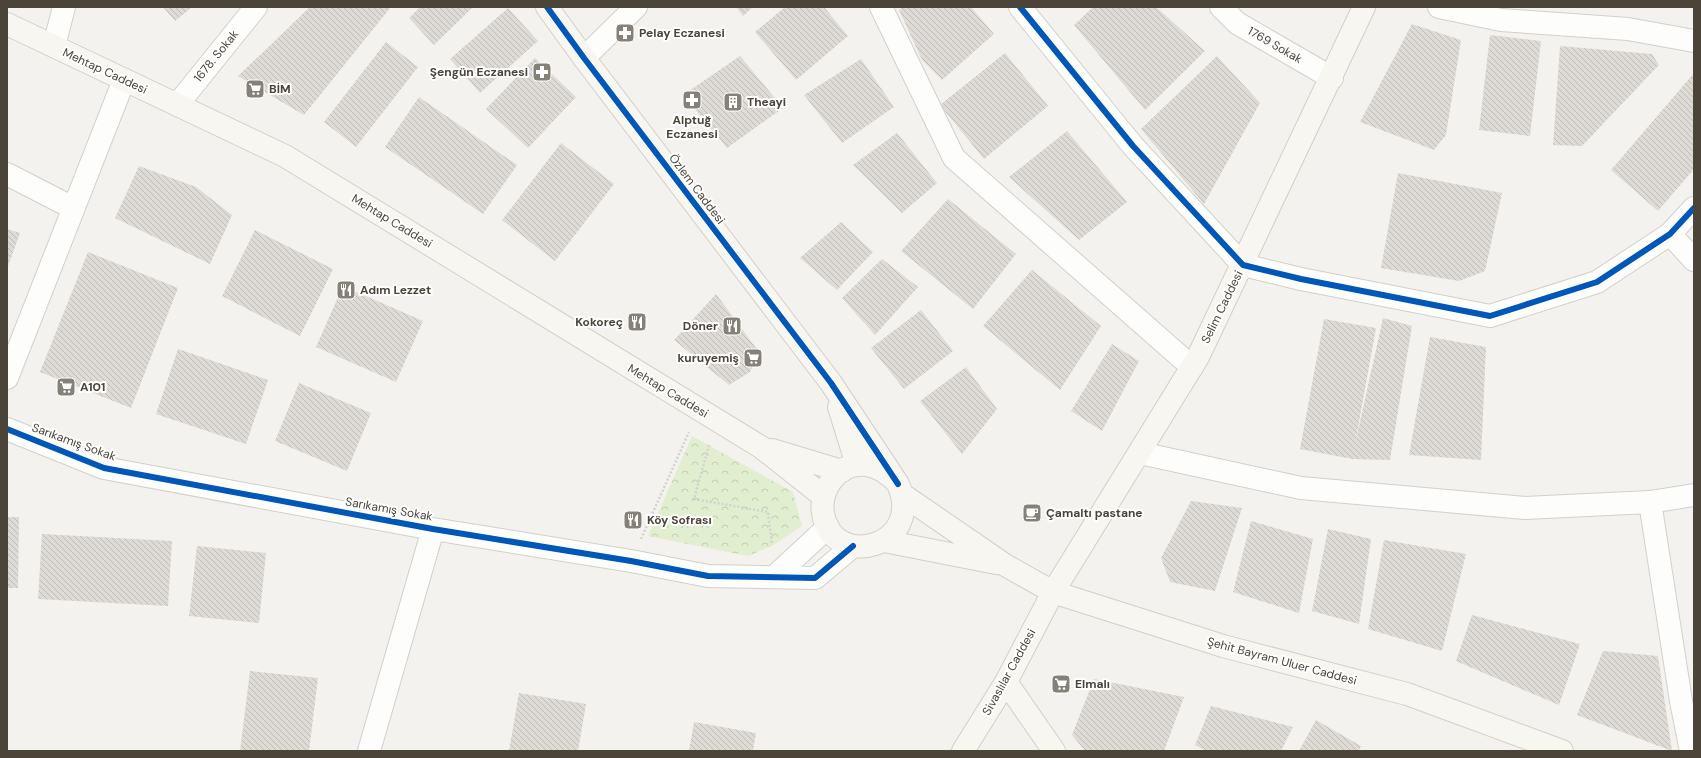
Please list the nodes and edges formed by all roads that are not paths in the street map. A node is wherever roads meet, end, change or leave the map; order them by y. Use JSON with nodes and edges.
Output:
{"nodes":[{"id":1,"x":64,"y":7,"type":"edge"},
{"id":2,"x":256,"y":7,"type":"edge"},
{"id":3,"x":547,"y":7,"type":"edge"},
{"id":4,"x":636,"y":7,"type":"edge"},
{"id":5,"x":881,"y":7,"type":"edge"},
{"id":6,"x":1020,"y":7,"type":"edge"},
{"id":7,"x":1221,"y":7,"type":"edge"},
{"id":8,"x":1364,"y":7,"type":"edge"},
{"id":9,"x":1439,"y":7,"type":"edge"},
{"id":10,"x":7,"y":24,"type":"edge"},
{"id":11,"x":1694,"y":41,"type":"edge"},
{"id":12,"x":54,"y":46,"type":"junction"},
{"id":13,"x":584,"y":58,"type":"junction"},
{"id":14,"x":1332,"y":78,"type":"junction"},
{"id":15,"x":124,"y":80,"type":"junction"},
{"id":16,"x":177,"y":105,"type":"junction"},
{"id":17,"x":7,"y":174,"type":"edge"},
{"id":18,"x":73,"y":208,"type":"junction"},
{"id":19,"x":1694,"y":208,"type":"edge"},
{"id":20,"x":1670,"y":234,"type":"junction"},
{"id":21,"x":1694,"y":260,"type":"edge"},
{"id":22,"x":1243,"y":264,"type":"junction"},
{"id":23,"x":1192,"y":367,"type":"junction"},
{"id":24,"x":7,"y":378,"type":"edge"},
{"id":25,"x":831,"y":383,"type":"junction"},
{"id":26,"x":7,"y":429,"type":"edge"},
{"id":27,"x":761,"y":447,"type":"junction"},
{"id":28,"x":1140,"y":453,"type":"junction"},
{"id":29,"x":849,"y":468,"type":"junction"},
{"id":30,"x":900,"y":490,"type":"junction"},
{"id":31,"x":1694,"y":495,"type":"edge"},
{"id":32,"x":823,"y":496,"type":"junction"},
{"id":33,"x":1650,"y":502,"type":"junction"},
{"id":34,"x":828,"y":527,"type":"junction"},
{"id":35,"x":433,"y":529,"type":"junction"},
{"id":36,"x":884,"y":541,"type":"junction"},
{"id":37,"x":854,"y":546,"type":"junction"},
{"id":38,"x":1005,"y":565,"type":"junction"},
{"id":39,"x":774,"y":578,"type":"junction"},
{"id":40,"x":1053,"y":592,"type":"junction"},
{"id":41,"x":1006,"y":682,"type":"junction"},
{"id":42,"x":1539,"y":747,"type":"edge"},
{"id":43,"x":369,"y":751,"type":"edge"},
{"id":44,"x":963,"y":751,"type":"edge"},
{"id":45,"x":1054,"y":751,"type":"edge"},
{"id":46,"x":1562,"y":751,"type":"edge"},
{"id":47,"x":1691,"y":751,"type":"edge"}],
"edges":[{"from":1,"to":12,"type":"street"},
{"from":2,"to":16,"type":"street","name":"1678. Sokak"},
{"from":3,"to":13,"type":"main road","name":"Özlem Caddesi"},
{"from":4,"to":13,"type":"street"},
{"from":5,"to":23,"type":"street"},
{"from":6,"to":22,"type":"street"},
{"from":7,"to":14,"type":"street","name":"1769 Sokak"},
{"from":8,"to":14,"type":"main road","name":"Selim Caddesi"},
{"from":9,"to":11,"type":"street"},
{"from":10,"to":12,"type":"main road","name":"Mehtap Caddesi"},
{"from":12,"to":15,"type":"main road","name":"Mehtap Caddesi"},
{"from":13,"to":25,"type":"main road","name":"Özlem Caddesi"},
{"from":14,"to":22,"type":"main road","name":"Selim Caddesi"},
{"from":15,"to":16,"type":"main road","name":"Mehtap Caddesi"},
{"from":15,"to":18,"type":"street"},
{"from":16,"to":27,"type":"main road","name":"Mehtap Caddesi"},
{"from":17,"to":18,"type":"street"},
{"from":18,"to":24,"type":"street"},
{"from":19,"to":20,"type":"street"},
{"from":20,"to":21,"type":"street"},
{"from":20,"to":22,"type":"street"},
{"from":22,"to":23,"type":"main road","name":"Selim Caddesi"},
{"from":23,"to":28,"type":"main road","name":"Selim Caddesi"},
{"from":25,"to":29,"type":"main road"},
{"from":25,"to":30,"type":"main road","name":"Özlem Caddesi"},
{"from":26,"to":35,"type":"street","name":"Sarıkamış Sokak"},
{"from":27,"to":29,"type":"main road"},
{"from":27,"to":32,"type":"main road"},
{"from":28,"to":33,"type":"street"},
{"from":28,"to":40,"type":"main road","name":"Selim Caddesi"},
{"from":29,"to":30,"type":"main road"},
{"from":29,"to":32,"type":"main road"},
{"from":30,"to":36,"type":"main road"},
{"from":30,"to":38,"type":"main road"},
{"from":31,"to":33,"type":"street"},
{"from":32,"to":34,"type":"main road"},
{"from":33,"to":47,"type":"street"},
{"from":34,"to":37,"type":"main road"},
{"from":34,"to":39,"type":"street"},
{"from":35,"to":39,"type":"street","name":"Sarıkamış Sokak"},
{"from":35,"to":43,"type":"street"},
{"from":36,"to":37,"type":"main road"},
{"from":36,"to":38,"type":"main road"},
{"from":37,"to":39,"type":"street","name":"Sarıkamış Sokak"},
{"from":38,"to":40,"type":"main road","name":"Şehit Bayram Uluer Caddesi"},
{"from":40,"to":41,"type":"main road","name":"Sivaslılar Caddesi"},
{"from":40,"to":42,"type":"main road","name":"Şehit Bayram Uluer Caddesi"},
{"from":41,"to":44,"type":"main road","name":"Sivaslılar Caddesi"},
{"from":41,"to":45,"type":"main road"},
{"from":42,"to":46,"type":"main road","name":"Şehit Bayram Uluer Caddesi"}]}
